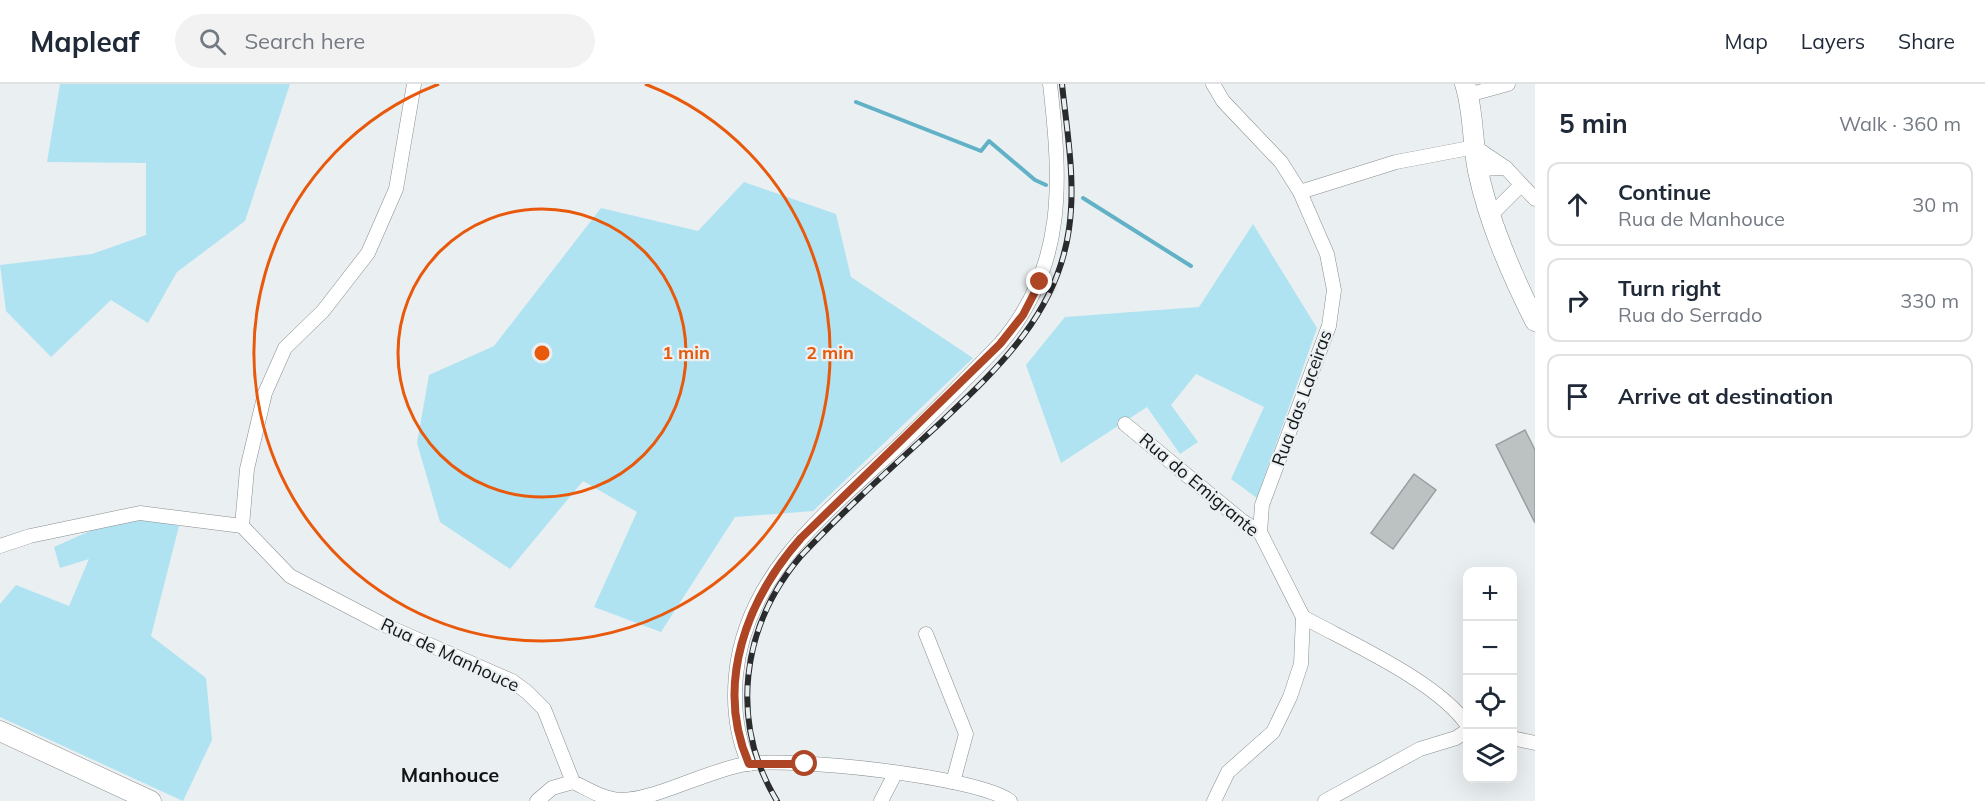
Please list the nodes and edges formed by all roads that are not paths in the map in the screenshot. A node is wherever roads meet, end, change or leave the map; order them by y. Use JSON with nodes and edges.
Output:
{"nodes":[{"id":1,"x":414,"y":84,"type":"edge"},
{"id":2,"x":1050,"y":84,"type":"edge"},
{"id":3,"x":1213,"y":84,"type":"edge"},
{"id":4,"x":1508,"y":84,"type":"edge"},
{"id":5,"x":1467,"y":89,"type":"edge"},
{"id":6,"x":1475,"y":147,"type":"junction"},
{"id":7,"x":1506,"y":168,"type":"junction"},
{"id":8,"x":1477,"y":169,"type":"junction"},
{"id":9,"x":1521,"y":185,"type":"junction"},
{"id":10,"x":1300,"y":192,"type":"junction"},
{"id":11,"x":1535,"y":199,"type":"edge"},
{"id":12,"x":1490,"y":216,"type":"junction"},
{"id":13,"x":1535,"y":321,"type":"edge"},
{"id":14,"x":1125,"y":424,"type":"dead end"},
{"id":15,"x":242,"y":526,"type":"junction"},
{"id":16,"x":1260,"y":532,"type":"junction"},
{"id":17,"x":0,"y":546,"type":"edge"},
{"id":18,"x":1303,"y":617,"type":"junction"},
{"id":19,"x":926,"y":634,"type":"dead end"},
{"id":20,"x":1463,"y":720,"type":"edge"},
{"id":21,"x":1466,"y":729,"type":"edge"},
{"id":22,"x":0,"y":731,"type":"edge"},
{"id":23,"x":1517,"y":739,"type":"edge"},
{"id":24,"x":1535,"y":742,"type":"edge"},
{"id":25,"x":749,"y":764,"type":"junction"},
{"id":26,"x":896,"y":774,"type":"junction"},
{"id":27,"x":573,"y":782,"type":"junction"},
{"id":28,"x":953,"y":782,"type":"junction"},
{"id":29,"x":151,"y":801,"type":"edge"},
{"id":30,"x":537,"y":801,"type":"edge"},
{"id":31,"x":881,"y":801,"type":"edge"},
{"id":32,"x":1010,"y":801,"type":"edge"},
{"id":33,"x":1214,"y":801,"type":"edge"},
{"id":34,"x":1325,"y":801,"type":"edge"}],
"edges":[{"from":1,"to":15,"type":"street"},
{"from":2,"to":25,"type":"street"},
{"from":3,"to":10,"type":"street","name":"Rua das Laceiras"},
{"from":4,"to":5,"type":"street"},
{"from":5,"to":6,"type":"street"},
{"from":6,"to":7,"type":"street"},
{"from":6,"to":8,"type":"street"},
{"from":6,"to":10,"type":"street"},
{"from":7,"to":8,"type":"street"},
{"from":7,"to":9,"type":"street"},
{"from":8,"to":12,"type":"street"},
{"from":9,"to":11,"type":"street"},
{"from":9,"to":12,"type":"street"},
{"from":10,"to":16,"type":"street","name":"Rua das Laceiras"},
{"from":12,"to":13,"type":"street"},
{"from":14,"to":16,"type":"street","name":"Rua do Emigrante"},
{"from":15,"to":17,"type":"street"},
{"from":15,"to":27,"type":"street","name":"Rua de Manhouce"},
{"from":16,"to":18,"type":"street","name":"Rua do Emigrante"},
{"from":18,"to":20,"type":"street"},
{"from":18,"to":33,"type":"street"},
{"from":19,"to":28,"type":"street"},
{"from":21,"to":34,"type":"street"},
{"from":22,"to":29,"type":"street"},
{"from":23,"to":24,"type":"street"},
{"from":25,"to":26,"type":"street"},
{"from":25,"to":27,"type":"street"},
{"from":26,"to":28,"type":"street"},
{"from":26,"to":31,"type":"street"},
{"from":27,"to":30,"type":"street"},
{"from":28,"to":32,"type":"street"}]}
